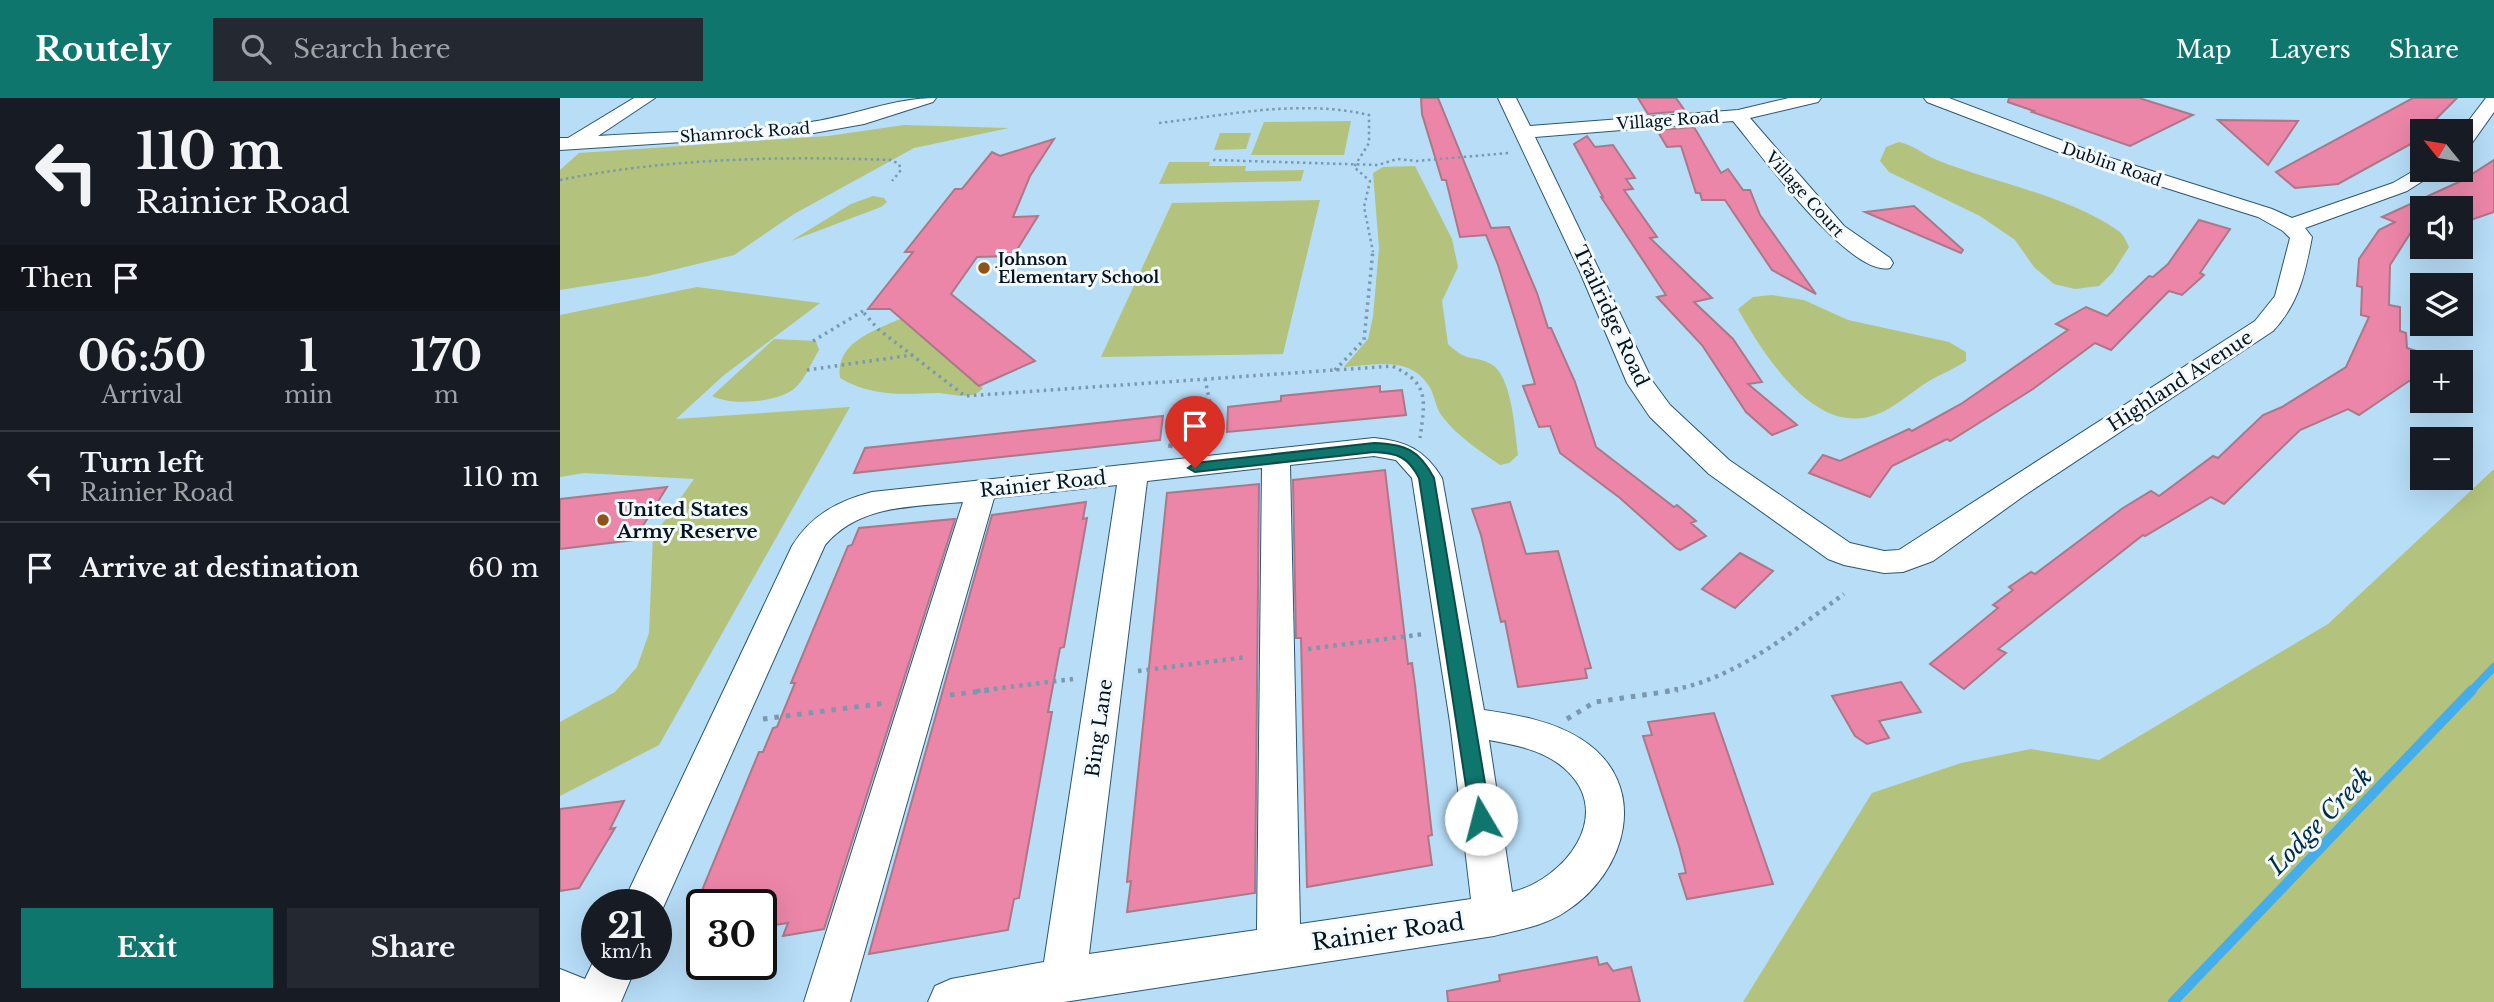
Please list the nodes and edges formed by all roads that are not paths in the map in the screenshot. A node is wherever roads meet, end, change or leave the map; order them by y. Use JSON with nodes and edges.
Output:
{"nodes":[{"id":1,"x":646,"y":98,"type":"edge"},
{"id":2,"x":927,"y":98,"type":"edge"},
{"id":3,"x":1507,"y":98,"type":"edge"},
{"id":4,"x":1812,"y":98,"type":"edge"},
{"id":5,"x":1934,"y":98,"type":"edge"},
{"id":6,"x":2494,"y":99,"type":"edge"},
{"id":7,"x":1738,"y":115,"type":"junction"},
{"id":8,"x":2473,"y":128,"type":"edge"},
{"id":9,"x":1520,"y":142,"type":"junction"},
{"id":10,"x":564,"y":147,"type":"edge"},
{"id":11,"x":2410,"y":181,"type":"edge"},
{"id":12,"x":2291,"y":226,"type":"junction"},
{"id":13,"x":1882,"y":263,"type":"dead end"},
{"id":14,"x":1276,"y":458,"type":"junction"},
{"id":15,"x":1133,"y":475,"type":"junction"},
{"id":16,"x":981,"y":491,"type":"junction"},
{"id":17,"x":1869,"y":562,"type":"joint"},
{"id":18,"x":1468,"y":722,"type":"junction"},
{"id":19,"x":650,"y":889,"type":"edge"},
{"id":20,"x":1494,"y":916,"type":"junction"},
{"id":21,"x":1279,"y":948,"type":"junction"},
{"id":22,"x":608,"y":980,"type":"edge"},
{"id":23,"x":1065,"y":980,"type":"junction"},
{"id":24,"x":560,"y":991,"type":"edge"},
{"id":25,"x":585,"y":1002,"type":"edge"},
{"id":26,"x":598,"y":1002,"type":"edge"},
{"id":27,"x":827,"y":1002,"type":"edge"},
{"id":28,"x":951,"y":1002,"type":"edge"}],
"edges":[{"from":1,"to":10,"type":"street"},
{"from":2,"to":10,"type":"street","name":"Shamrock Road"},
{"from":3,"to":9,"type":"street","name":"Trailridge Road"},
{"from":4,"to":7,"type":"street","name":"Village Road"},
{"from":5,"to":12,"type":"street","name":"Dublin Road"},
{"from":6,"to":8,"type":"street"},
{"from":7,"to":9,"type":"street","name":"Village Road"},
{"from":7,"to":13,"type":"street","name":"Village Court"},
{"from":9,"to":17,"type":"street","name":"Trailridge Road"},
{"from":11,"to":12,"type":"street"},
{"from":12,"to":17,"type":"street","name":"Highland Avenue"},
{"from":14,"to":15,"type":"street","name":"Rainier Road"},
{"from":14,"to":18,"type":"street","name":"Rainier Road"},
{"from":14,"to":21,"type":"street"},
{"from":15,"to":16,"type":"street","name":"Rainier Road"},
{"from":15,"to":23,"type":"street","name":"Bing Lane"},
{"from":16,"to":19,"type":"street","name":"Rainier Road"},
{"from":16,"to":27,"type":"street"},
{"from":18,"to":20,"type":"street","name":"Rainier Road"},
{"from":18,"to":20,"type":"street","name":"Rainier Road"},
{"from":20,"to":21,"type":"street","name":"Rainier Road"},
{"from":21,"to":23,"type":"street","name":"Rainier Road"},
{"from":22,"to":26,"type":"street"},
{"from":23,"to":28,"type":"street","name":"Rainier Road"},
{"from":24,"to":25,"type":"street"}]}
